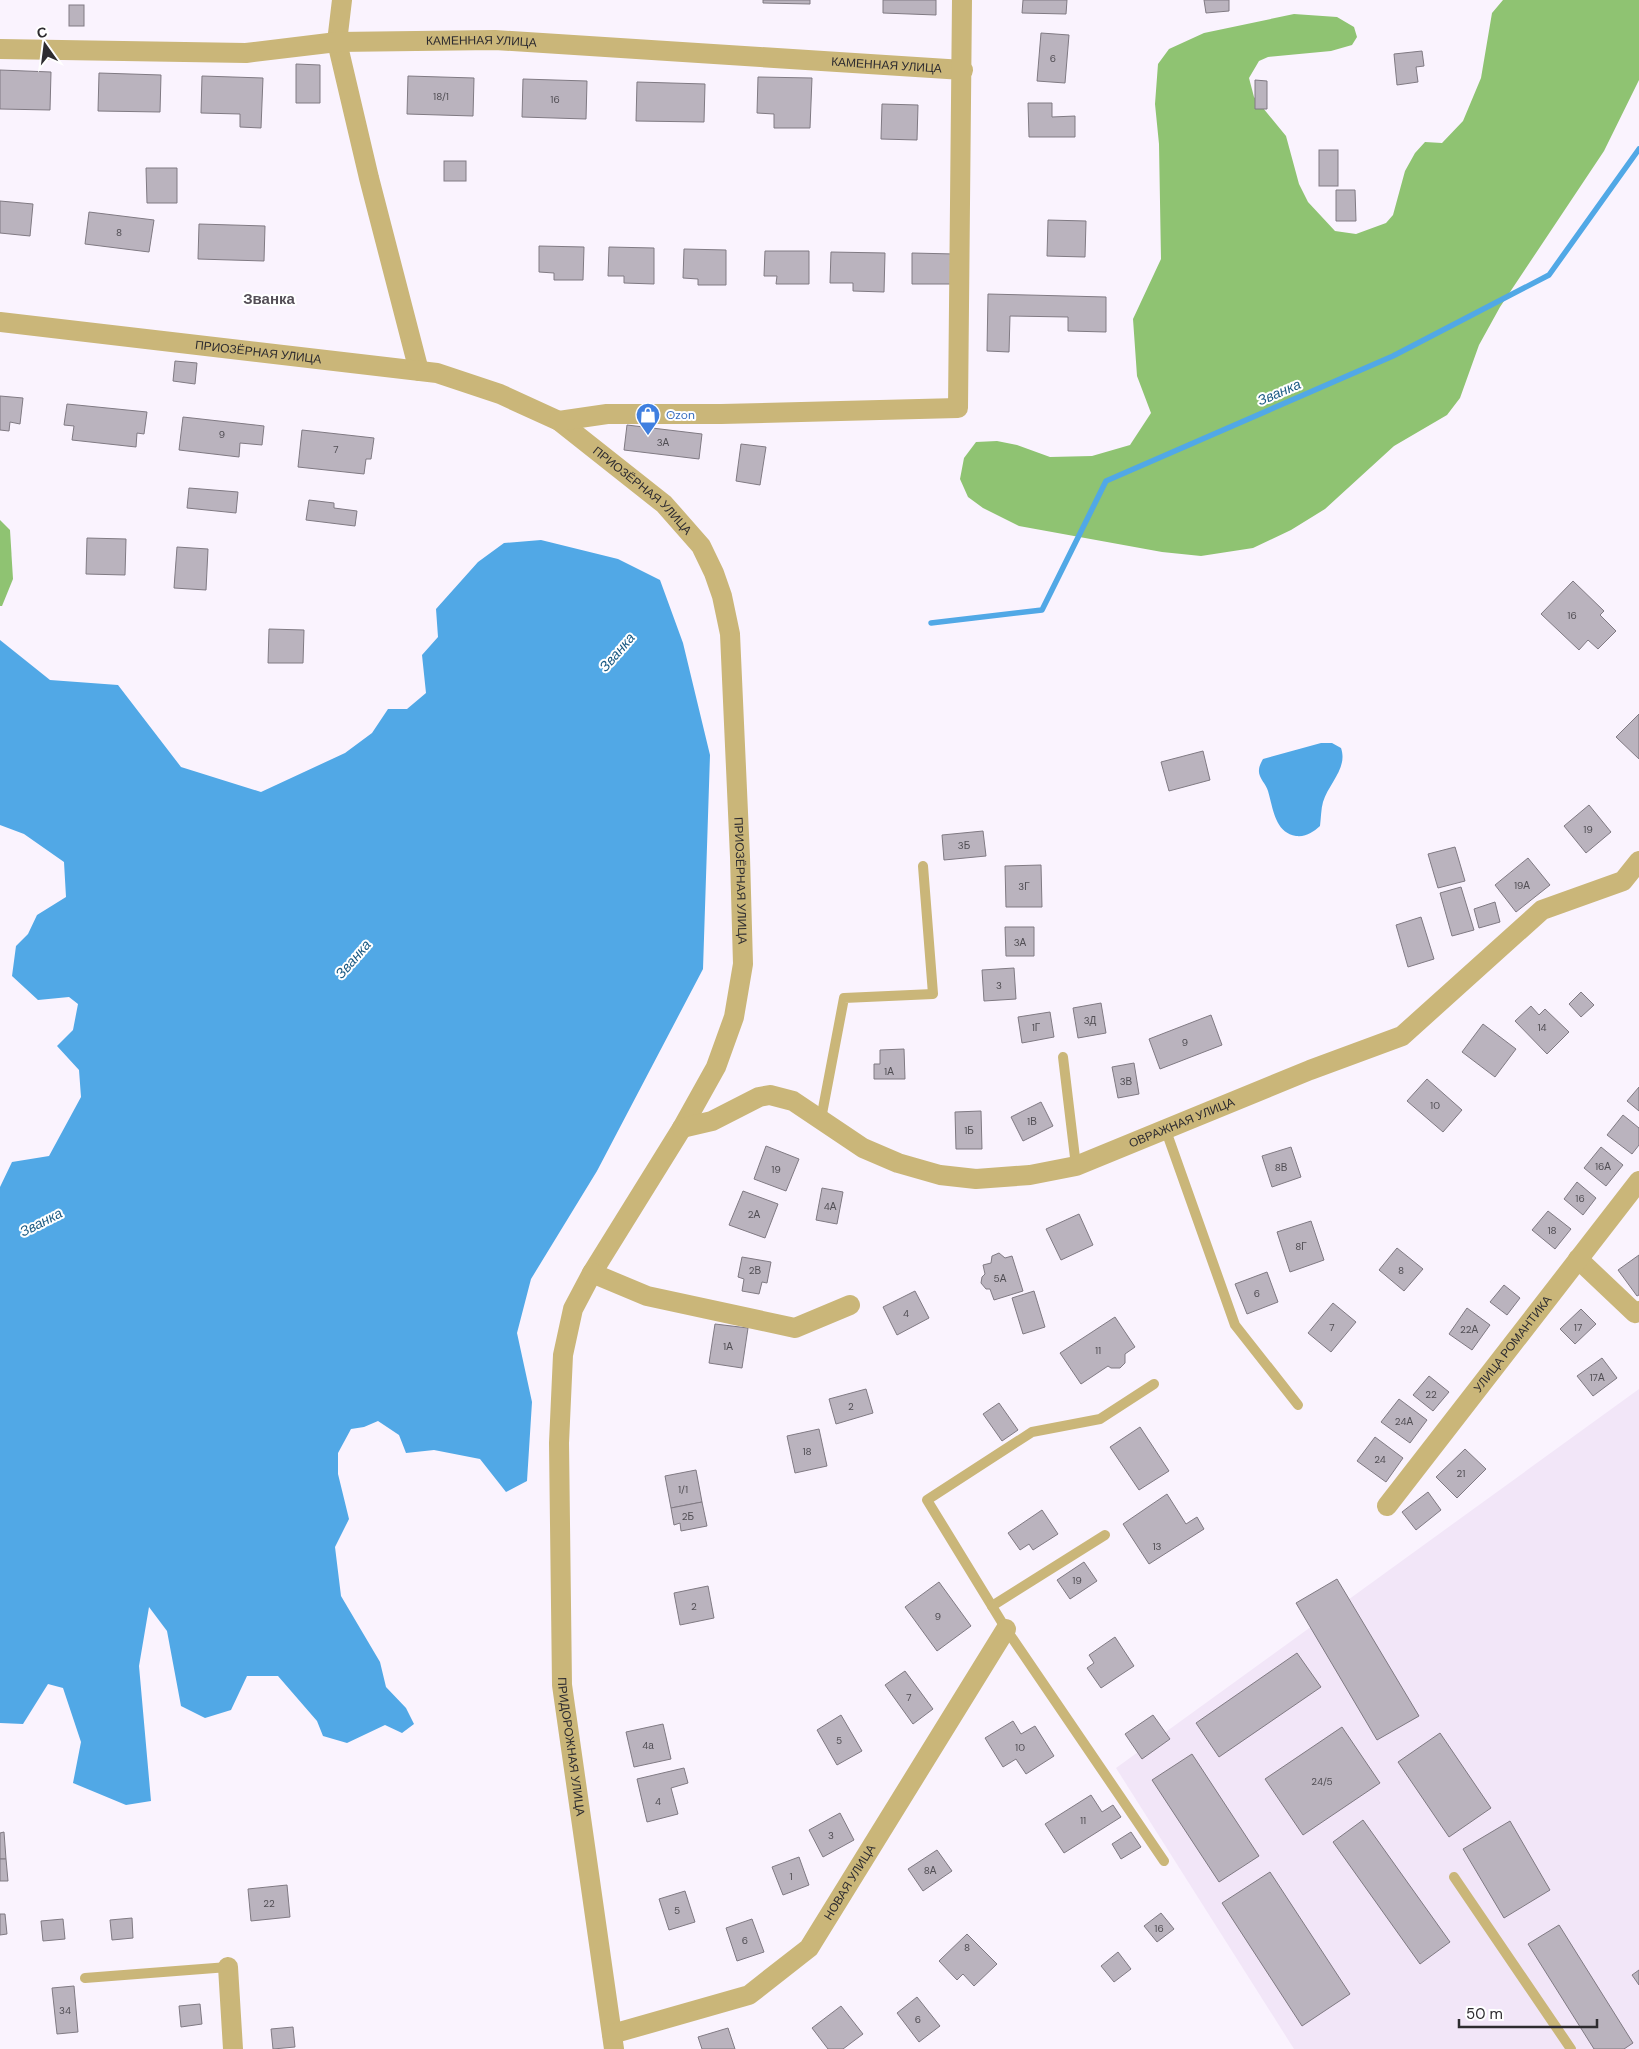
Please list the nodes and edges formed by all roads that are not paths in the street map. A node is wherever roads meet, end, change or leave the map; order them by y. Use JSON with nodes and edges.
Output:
{"nodes":[{"id":1,"x":342,"y":0,"type":"edge"},
{"id":2,"x":962,"y":0,"type":"edge"},
{"id":3,"x":337,"y":42,"type":"junction"},
{"id":4,"x":0,"y":49,"type":"edge"},
{"id":5,"x":963,"y":70,"type":"junction"},
{"id":6,"x":0,"y":322,"type":"edge"},
{"id":7,"x":419,"y":371,"type":"junction"},
{"id":8,"x":559,"y":421,"type":"junction"},
{"id":9,"x":1639,"y":862,"type":"edge"},
{"id":10,"x":923,"y":866,"type":"dead end"},
{"id":11,"x":1063,"y":1057,"type":"dead end"},
{"id":12,"x":821,"y":1119,"type":"junction"},
{"id":13,"x":682,"y":1128,"type":"junction"},
{"id":14,"x":1166,"y":1128,"type":"junction"},
{"id":15,"x":1076,"y":1166,"type":"junction"},
{"id":16,"x":1639,"y":1181,"type":"edge"},
{"id":17,"x":1578,"y":1259,"type":"junction"},
{"id":18,"x":592,"y":1273,"type":"junction"},
{"id":19,"x":850,"y":1305,"type":"dead end"},
{"id":20,"x":1639,"y":1310,"type":"edge"},
{"id":21,"x":1154,"y":1384,"type":"dead end"},
{"id":22,"x":1298,"y":1405,"type":"dead end"},
{"id":23,"x":1387,"y":1506,"type":"dead end"},
{"id":24,"x":1104,"y":1535,"type":"dead end"},
{"id":25,"x":992,"y":1606,"type":"junction"},
{"id":26,"x":1006,"y":1629,"type":"junction"},
{"id":27,"x":1164,"y":1861,"type":"dead end"},
{"id":28,"x":1454,"y":1877,"type":"dead end"},
{"id":29,"x":228,"y":1967,"type":"joint"},
{"id":30,"x":85,"y":1978,"type":"dead end"},
{"id":31,"x":613,"y":2042,"type":"edge"},
{"id":32,"x":233,"y":2049,"type":"edge"},
{"id":33,"x":1571,"y":2049,"type":"edge"}],
"edges":[{"from":1,"to":3,"type":"street"},
{"from":2,"to":5,"type":"street"},
{"from":3,"to":4,"type":"street","name":"КАМЕННАЯ УЛИЦА"},
{"from":3,"to":5,"type":"street","name":"КАМЕННАЯ УЛИЦА"},
{"from":3,"to":7,"type":"street"},
{"from":5,"to":8,"type":"street"},
{"from":6,"to":7,"type":"street","name":"ПРИОЗЁРНАЯ УЛИЦА"},
{"from":7,"to":8,"type":"street","name":"ПРИОЗЁРНАЯ УЛИЦА"},
{"from":8,"to":13,"type":"street","name":"ПРИОЗЁРНАЯ УЛИЦА"},
{"from":9,"to":14,"type":"street","name":"ОВРАЖНАЯ УЛИЦА"},
{"from":10,"to":12,"type":"lane"},
{"from":11,"to":15,"type":"lane"},
{"from":12,"to":13,"type":"street","name":"ОВРАЖНАЯ УЛИЦА"},
{"from":12,"to":15,"type":"street","name":"ОВРАЖНАЯ УЛИЦА"},
{"from":13,"to":18,"type":"street","name":"ПРИОЗЁРНАЯ УЛИЦА"},
{"from":14,"to":15,"type":"street","name":"ОВРАЖНАЯ УЛИЦА"},
{"from":14,"to":22,"type":"lane"},
{"from":16,"to":17,"type":"street","name":"УЛИЦА РОМАНТИКА"},
{"from":17,"to":20,"type":"street"},
{"from":17,"to":23,"type":"street","name":"УЛИЦА РОМАНТИКА"},
{"from":18,"to":19,"type":"street"},
{"from":18,"to":31,"type":"street","name":"ПРИДОРОЖНАЯ УЛИЦА"},
{"from":21,"to":25,"type":"lane"},
{"from":24,"to":25,"type":"lane"},
{"from":25,"to":26,"type":"lane"},
{"from":26,"to":27,"type":"lane"},
{"from":26,"to":31,"type":"street","name":"НОВАЯ УЛИЦА"},
{"from":28,"to":33,"type":"lane"},
{"from":29,"to":30,"type":"lane"},
{"from":29,"to":32,"type":"street"}]}
